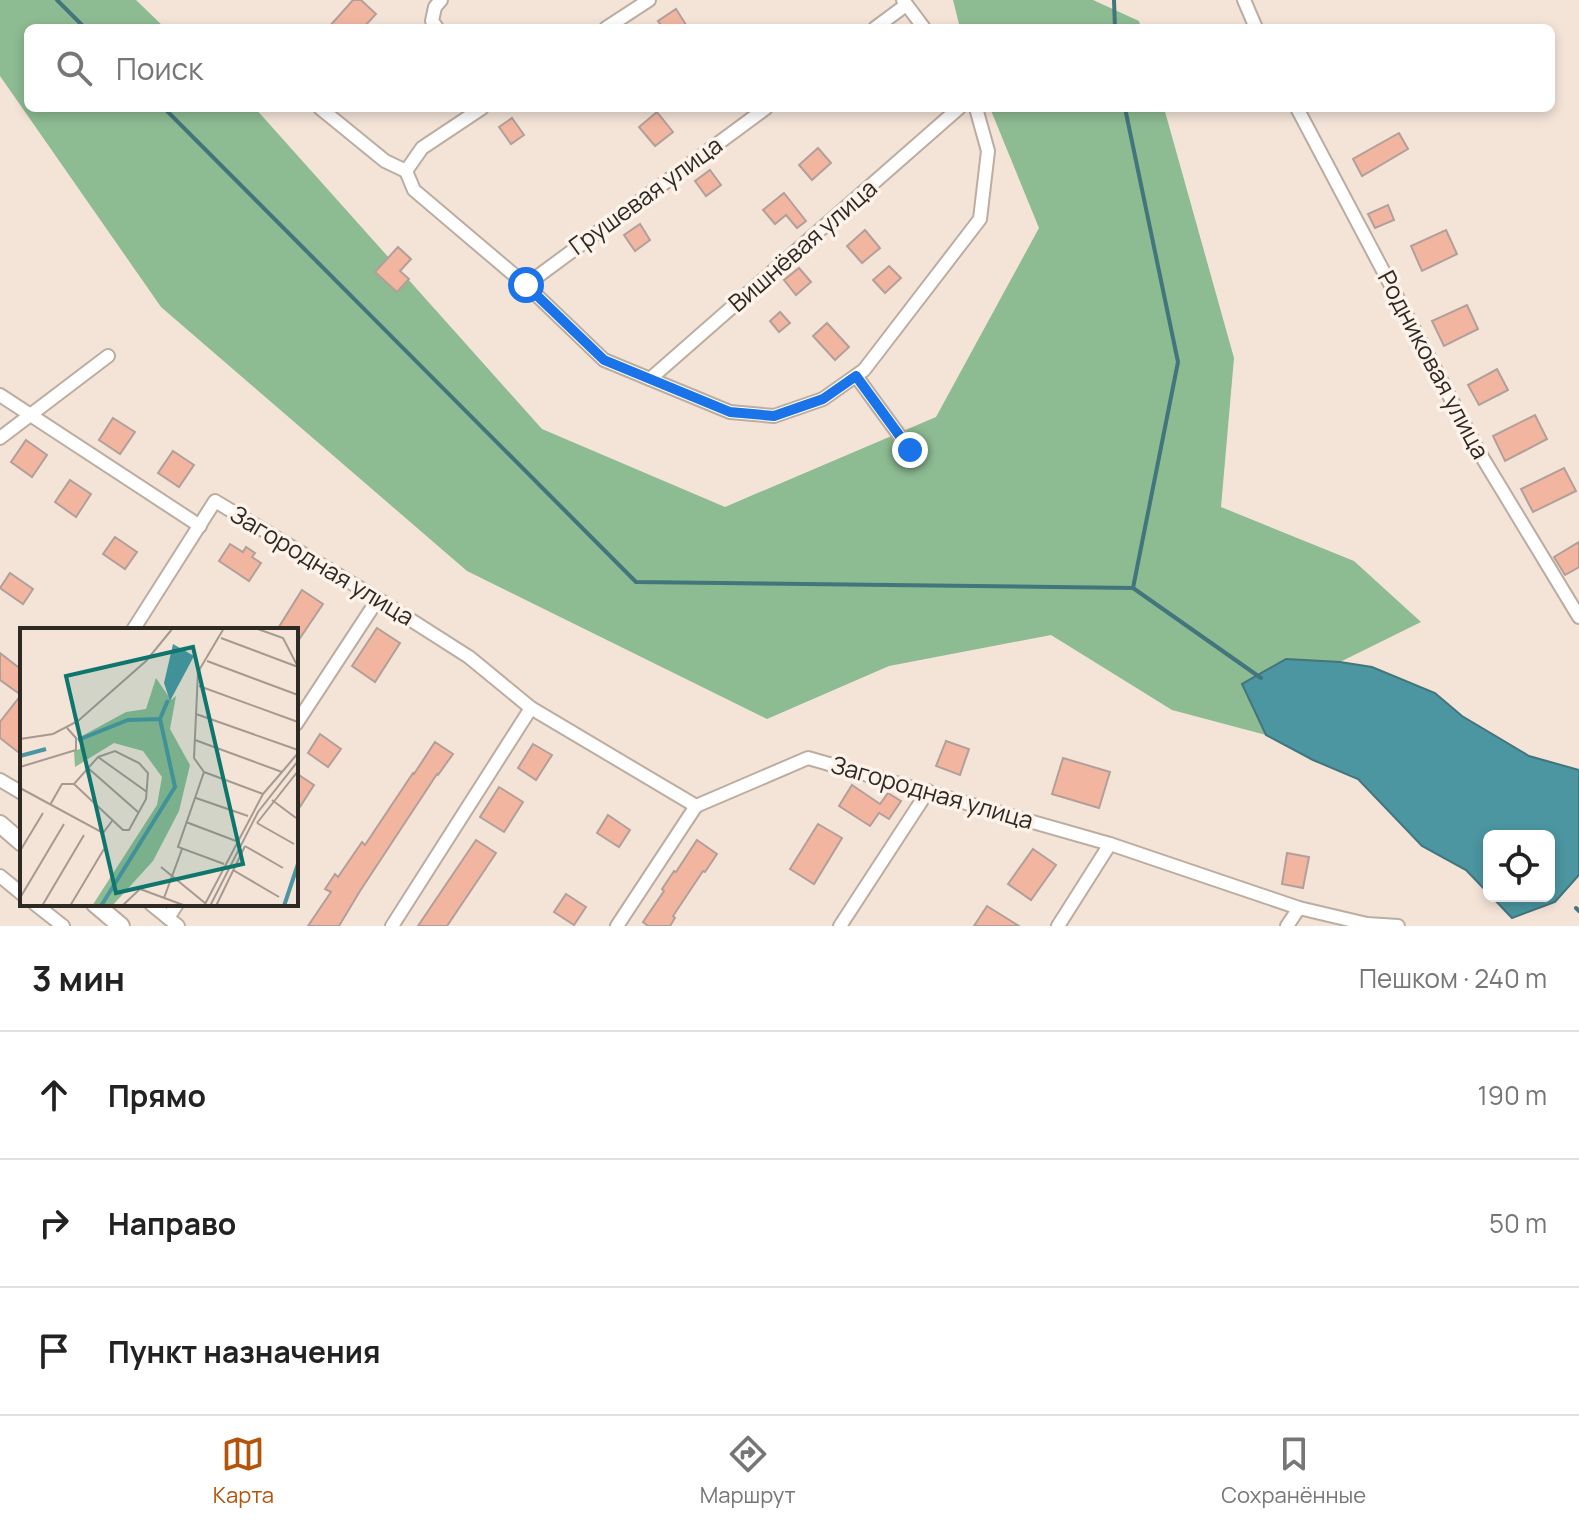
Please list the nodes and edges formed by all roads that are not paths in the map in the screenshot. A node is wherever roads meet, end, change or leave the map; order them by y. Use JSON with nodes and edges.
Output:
{"nodes":[{"id":1,"x":441,"y":0,"type":"edge"},
{"id":2,"x":649,"y":0,"type":"edge"},
{"id":3,"x":1244,"y":0,"type":"edge"},
{"id":4,"x":904,"y":2,"type":"edge"},
{"id":5,"x":434,"y":24,"type":"edge"},
{"id":6,"x":612,"y":24,"type":"edge"},
{"id":7,"x":879,"y":24,"type":"edge"},
{"id":8,"x":921,"y":24,"type":"edge"},
{"id":9,"x":1254,"y":24,"type":"edge"},
{"id":10,"x":325,"y":112,"type":"edge"},
{"id":11,"x":476,"y":112,"type":"edge"},
{"id":12,"x":761,"y":112,"type":"edge"},
{"id":13,"x":956,"y":112,"type":"edge"},
{"id":14,"x":977,"y":112,"type":"edge"},
{"id":15,"x":1299,"y":112,"type":"edge"},
{"id":16,"x":406,"y":171,"type":"junction"},
{"id":17,"x":526,"y":285,"type":"junction"},
{"id":18,"x":108,"y":356,"type":"dead end"},
{"id":19,"x":856,"y":376,"type":"junction"},
{"id":20,"x":650,"y":379,"type":"junction"},
{"id":21,"x":0,"y":395,"type":"edge"},
{"id":22,"x":31,"y":414,"type":"junction"},
{"id":23,"x":0,"y":438,"type":"edge"},
{"id":24,"x":910,"y":450,"type":"dead end"},
{"id":25,"x":200,"y":526,"type":"junction"},
{"id":26,"x":378,"y":599,"type":"junction"},
{"id":27,"x":1579,"y":617,"type":"edge"},
{"id":28,"x":134,"y":628,"type":"edge"},
{"id":29,"x":531,"y":708,"type":"junction"},
{"id":30,"x":298,"y":721,"type":"edge"},
{"id":31,"x":0,"y":781,"type":"edge"},
{"id":32,"x":928,"y":791,"type":"junction"},
{"id":33,"x":20,"y":792,"type":"edge"},
{"id":34,"x":696,"y":806,"type":"junction"},
{"id":35,"x":0,"y":824,"type":"edge"},
{"id":36,"x":20,"y":841,"type":"edge"},
{"id":37,"x":1110,"y":844,"type":"junction"},
{"id":38,"x":0,"y":876,"type":"edge"},
{"id":39,"x":20,"y":892,"type":"edge"},
{"id":40,"x":38,"y":906,"type":"edge"},
{"id":41,"x":97,"y":906,"type":"edge"},
{"id":42,"x":153,"y":906,"type":"edge"},
{"id":43,"x":1299,"y":908,"type":"junction"},
{"id":44,"x":173,"y":922,"type":"edge"},
{"id":45,"x":63,"y":926,"type":"edge"},
{"id":46,"x":121,"y":926,"type":"edge"},
{"id":47,"x":392,"y":926,"type":"edge"},
{"id":48,"x":617,"y":926,"type":"edge"},
{"id":49,"x":840,"y":926,"type":"edge"},
{"id":50,"x":1058,"y":926,"type":"edge"},
{"id":51,"x":1287,"y":926,"type":"edge"},
{"id":52,"x":1398,"y":926,"type":"edge"}],
"edges":[{"from":1,"to":5,"type":"street"},
{"from":2,"to":6,"type":"street"},
{"from":3,"to":9,"type":"street"},
{"from":4,"to":7,"type":"street"},
{"from":4,"to":8,"type":"street"},
{"from":10,"to":16,"type":"street"},
{"from":11,"to":16,"type":"street"},
{"from":12,"to":17,"type":"street","name":"Грушевая улица"},
{"from":13,"to":20,"type":"street","name":"Вишнёвая улица"},
{"from":14,"to":19,"type":"street"},
{"from":15,"to":27,"type":"street","name":"Родниковая улица"},
{"from":16,"to":17,"type":"street"},
{"from":17,"to":20,"type":"street"},
{"from":18,"to":22,"type":"street"},
{"from":19,"to":20,"type":"street"},
{"from":19,"to":24,"type":"street"},
{"from":21,"to":22,"type":"street","name":"Загородная улица"},
{"from":22,"to":23,"type":"street"},
{"from":22,"to":25,"type":"street","name":"Загородная улица"},
{"from":25,"to":26,"type":"street","name":"Загородная улица"},
{"from":25,"to":28,"type":"street"},
{"from":26,"to":29,"type":"street","name":"Загородная улица"},
{"from":26,"to":30,"type":"street"},
{"from":29,"to":34,"type":"street","name":"Загородная улица"},
{"from":29,"to":47,"type":"street"},
{"from":31,"to":33,"type":"street"},
{"from":32,"to":34,"type":"street","name":"Загородная улица"},
{"from":32,"to":37,"type":"street","name":"Загородная улица"},
{"from":32,"to":49,"type":"street"},
{"from":34,"to":48,"type":"street"},
{"from":35,"to":36,"type":"street"},
{"from":37,"to":43,"type":"street","name":"Загородная улица"},
{"from":37,"to":50,"type":"street"},
{"from":38,"to":39,"type":"street"},
{"from":40,"to":45,"type":"street"},
{"from":41,"to":46,"type":"street"},
{"from":42,"to":44,"type":"street"},
{"from":43,"to":51,"type":"street"},
{"from":43,"to":52,"type":"street","name":"Загородная улица"}]}
